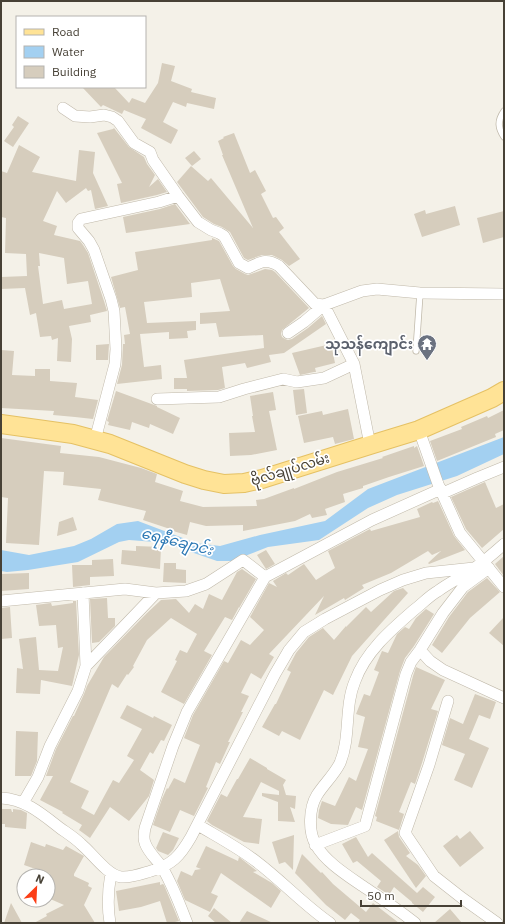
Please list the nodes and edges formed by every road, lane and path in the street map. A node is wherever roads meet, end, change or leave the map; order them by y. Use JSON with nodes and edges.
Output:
{"nodes":[{"id":1,"x":63,"y":108,"type":"dead end"},
{"id":2,"x":504,"y":111,"type":"edge"},
{"id":3,"x":504,"y":137,"type":"edge"},
{"id":4,"x":178,"y":196,"type":"junction"},
{"id":5,"x":420,"y":293,"type":"junction"},
{"id":6,"x":504,"y":294,"type":"edge"},
{"id":7,"x":324,"y":305,"type":"junction"},
{"id":8,"x":288,"y":333,"type":"dead end"},
{"id":9,"x":416,"y":352,"type":"dead end"},
{"id":10,"x":354,"y":364,"type":"junction"},
{"id":11,"x":504,"y":392,"type":"edge"},
{"id":12,"x":157,"y":399,"type":"dead end"},
{"id":13,"x":1,"y":424,"type":"edge"},
{"id":14,"x":419,"y":430,"type":"junction"},
{"id":15,"x":95,"y":440,"type":"junction"},
{"id":16,"x":370,"y":445,"type":"junction"},
{"id":17,"x":504,"y":467,"type":"edge"},
{"id":18,"x":440,"y":489,"type":"junction"},
{"id":19,"x":504,"y":544,"type":"edge"},
{"id":20,"x":486,"y":565,"type":"junction"},
{"id":21,"x":474,"y":568,"type":"junction"},
{"id":22,"x":265,"y":576,"type":"junction"},
{"id":23,"x":504,"y":587,"type":"edge"},
{"id":24,"x":83,"y":593,"type":"junction"},
{"id":25,"x":156,"y":593,"type":"junction"},
{"id":26,"x":1,"y":601,"type":"edge"},
{"id":27,"x":420,"y":650,"type":"junction"},
{"id":28,"x":86,"y":666,"type":"junction"},
{"id":29,"x":504,"y":698,"type":"edge"},
{"id":30,"x":448,"y":701,"type":"dead end"},
{"id":31,"x":1,"y":798,"type":"edge"},
{"id":32,"x":23,"y":803,"type":"junction"},
{"id":33,"x":198,"y":825,"type":"junction"},
{"id":34,"x":316,"y":845,"type":"junction"},
{"id":35,"x":162,"y":867,"type":"junction"},
{"id":36,"x":111,"y":873,"type":"junction"},
{"id":37,"x":110,"y":923,"type":"edge"},
{"id":38,"x":187,"y":923,"type":"edge"},
{"id":39,"x":330,"y":923,"type":"edge"},
{"id":40,"x":415,"y":923,"type":"edge"},
{"id":41,"x":497,"y":923,"type":"edge"}],
"edges":[{"from":1,"to":4,"type":"street"},
{"from":2,"to":3,"type":"lane"},
{"from":4,"to":7,"type":"street"},
{"from":4,"to":15,"type":"street"},
{"from":5,"to":6,"type":"street"},
{"from":5,"to":7,"type":"street"},
{"from":5,"to":9,"type":"lane"},
{"from":7,"to":8,"type":"street"},
{"from":7,"to":10,"type":"street"},
{"from":10,"to":12,"type":"street"},
{"from":10,"to":16,"type":"street"},
{"from":11,"to":14,"type":"main road","name":"ဗိုလ်‌ချုပ်‌လမ်း"},
{"from":13,"to":15,"type":"main road","name":"ဗိုလ်‌ချုပ်‌လမ်း"},
{"from":14,"to":16,"type":"main road","name":"ဗိုလ်‌ချုပ်‌လမ်း"},
{"from":14,"to":18,"type":"street"},
{"from":15,"to":16,"type":"main road","name":"ဗိုလ်‌ချုပ်‌လမ်း"},
{"from":17,"to":18,"type":"street"},
{"from":18,"to":20,"type":"street"},
{"from":18,"to":22,"type":"street"},
{"from":19,"to":20,"type":"street"},
{"from":20,"to":21,"type":"street"},
{"from":20,"to":23,"type":"street"},
{"from":20,"to":27,"type":"street"},
{"from":21,"to":33,"type":"street"},
{"from":21,"to":34,"type":"street"},
{"from":22,"to":25,"type":"street"},
{"from":22,"to":35,"type":"street"},
{"from":24,"to":25,"type":"street"},
{"from":24,"to":26,"type":"street"},
{"from":24,"to":28,"type":"street"},
{"from":25,"to":28,"type":"street"},
{"from":27,"to":29,"type":"street"},
{"from":27,"to":34,"type":"street"},
{"from":28,"to":32,"type":"street"},
{"from":30,"to":41,"type":"street"},
{"from":31,"to":32,"type":"street"},
{"from":32,"to":36,"type":"street"},
{"from":33,"to":35,"type":"street"},
{"from":33,"to":39,"type":"street"},
{"from":34,"to":40,"type":"street"},
{"from":35,"to":36,"type":"street"},
{"from":35,"to":38,"type":"street"},
{"from":36,"to":37,"type":"street"}]}
